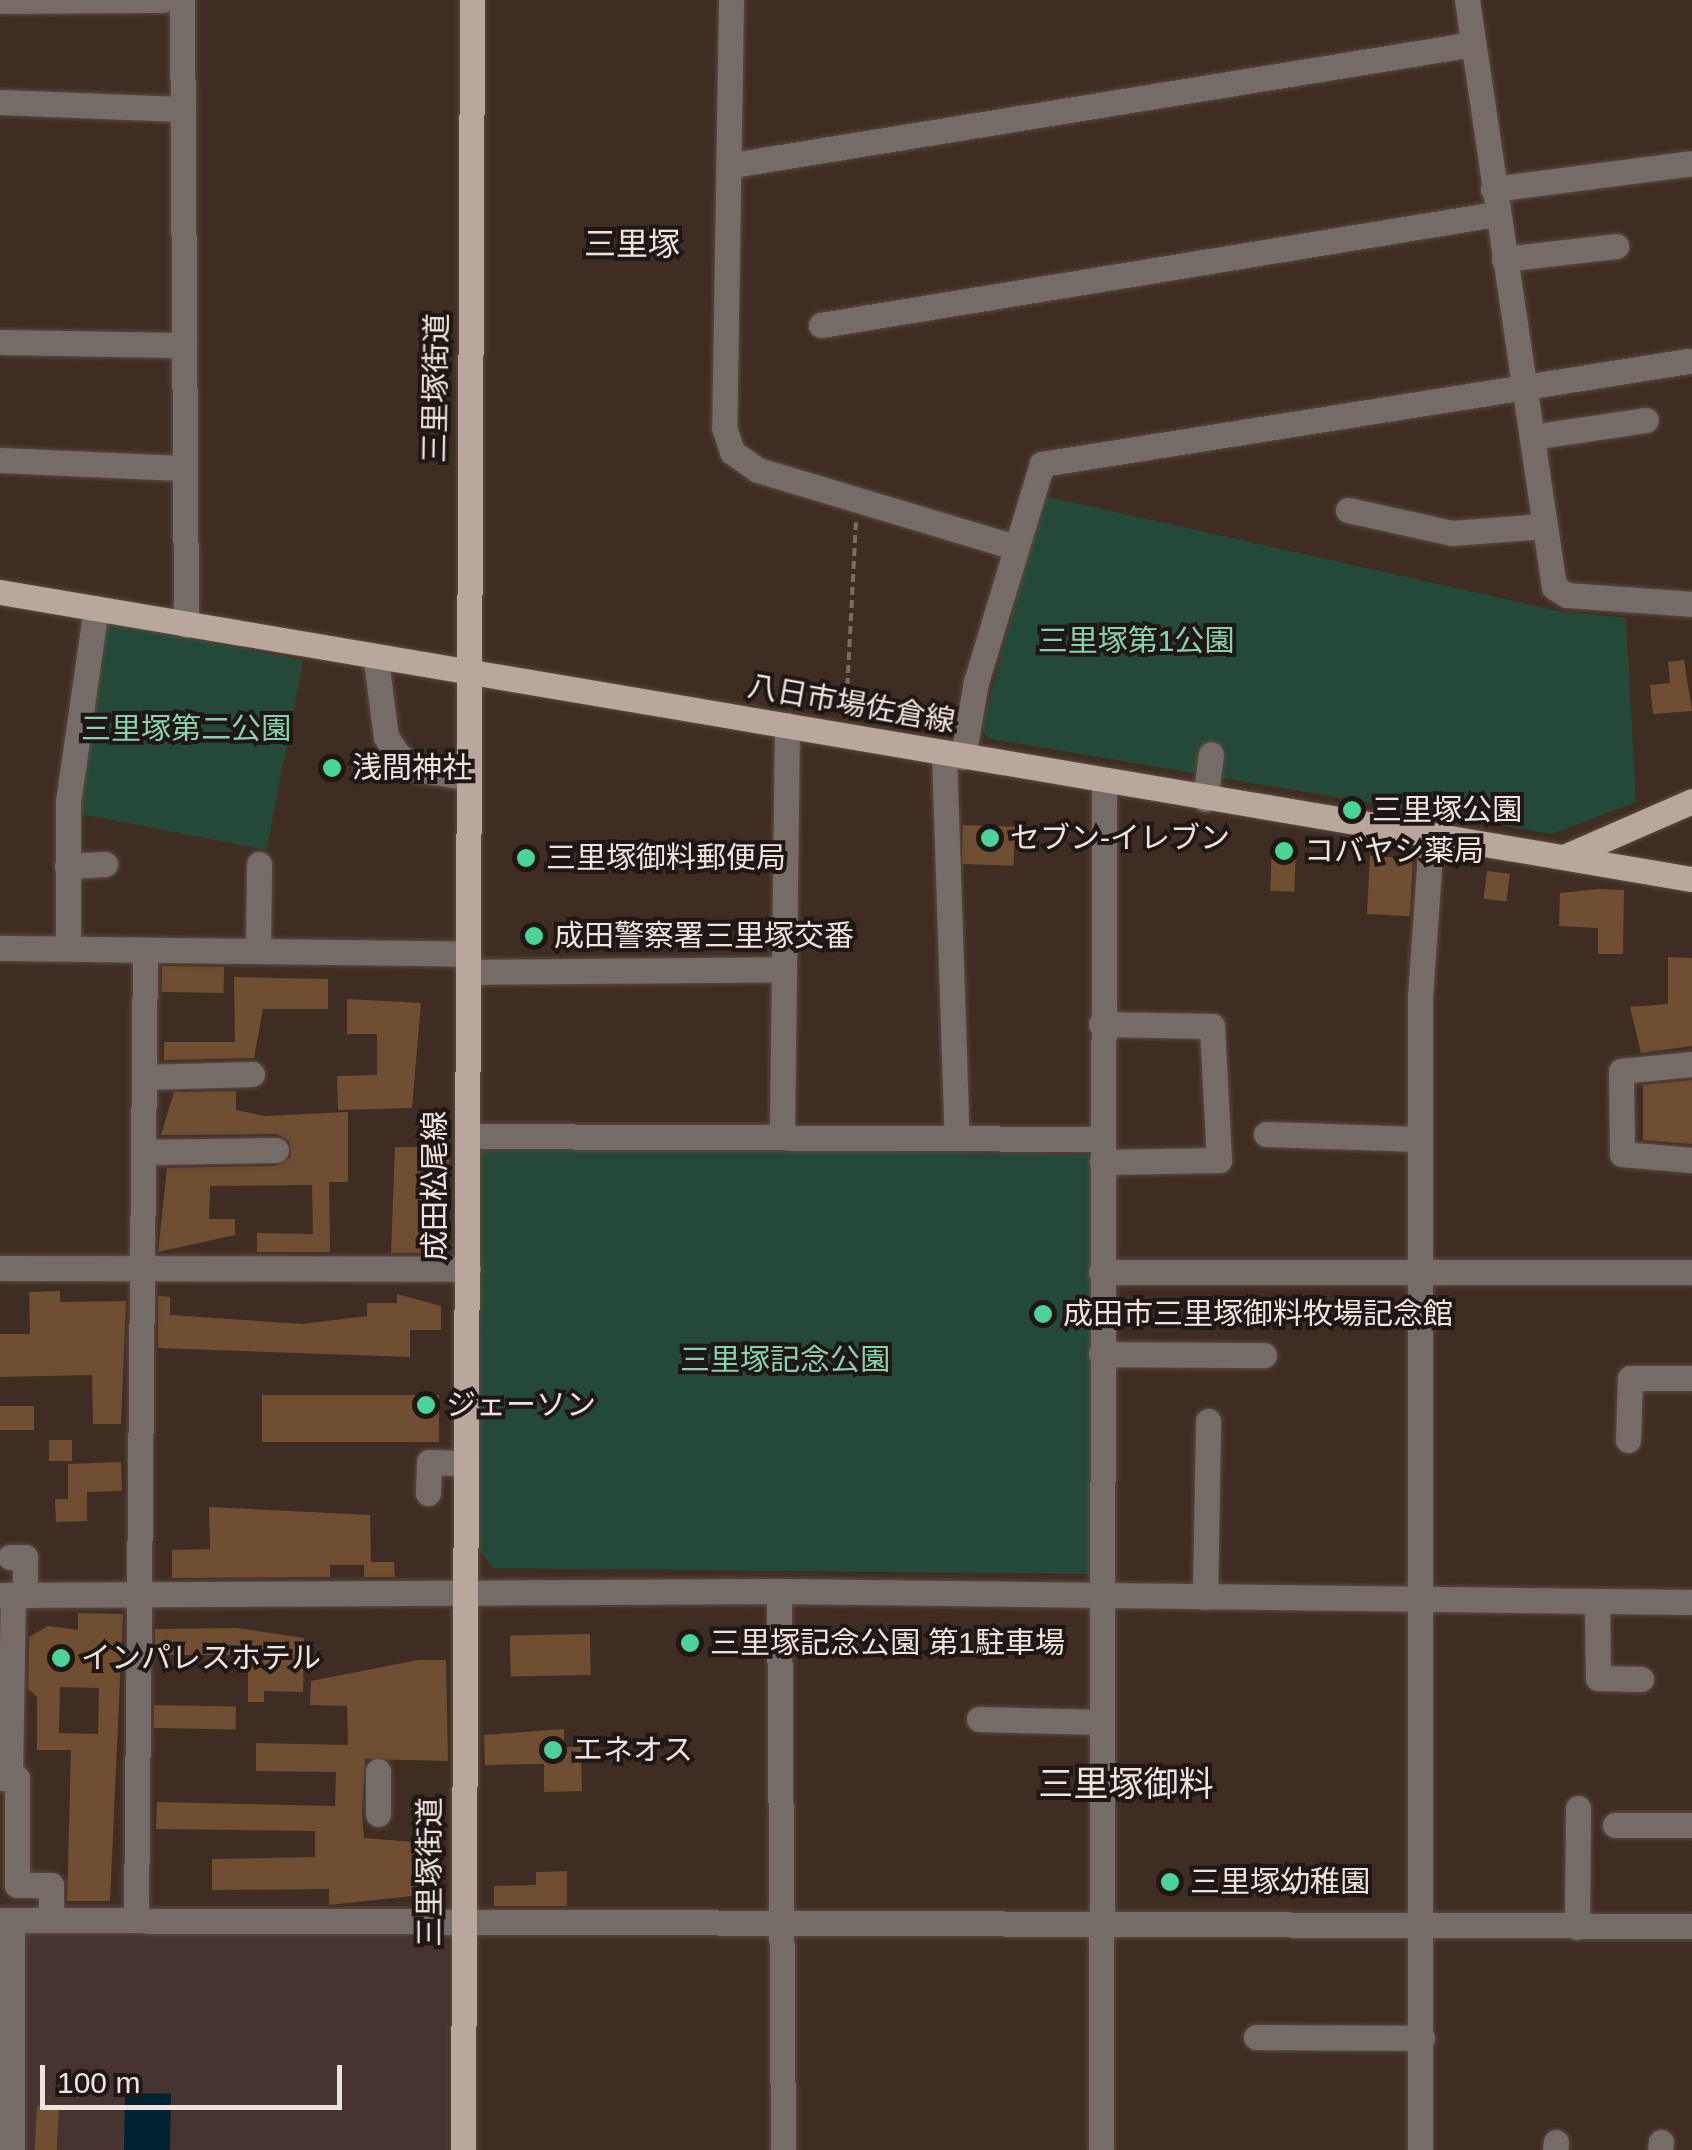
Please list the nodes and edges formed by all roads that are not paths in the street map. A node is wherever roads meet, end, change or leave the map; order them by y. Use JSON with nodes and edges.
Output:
{"nodes":[{"id":1,"x":162,"y":0,"type":"edge"},
{"id":2,"x":182,"y":0,"type":"edge"},
{"id":3,"x":472,"y":0,"type":"edge"},
{"id":4,"x":732,"y":0,"type":"edge"},
{"id":5,"x":1466,"y":0,"type":"edge"},
{"id":6,"x":0,"y":2,"type":"edge"},
{"id":7,"x":1473,"y":44,"type":"junction"},
{"id":8,"x":0,"y":102,"type":"edge"},
{"id":9,"x":180,"y":109,"type":"junction"},
{"id":10,"x":732,"y":164,"type":"junction"},
{"id":11,"x":1692,"y":164,"type":"edge"},
{"id":12,"x":1495,"y":201,"type":"junction"},
{"id":13,"x":1616,"y":246,"type":"dead end"},
{"id":14,"x":1504,"y":259,"type":"junction"},
{"id":15,"x":821,"y":325,"type":"dead end"},
{"id":16,"x":0,"y":342,"type":"edge"},
{"id":17,"x":179,"y":345,"type":"junction"},
{"id":18,"x":1688,"y":361,"type":"dead end"},
{"id":19,"x":1524,"y":386,"type":"junction"},
{"id":20,"x":1646,"y":420,"type":"dead end"},
{"id":21,"x":1532,"y":436,"type":"junction"},
{"id":22,"x":0,"y":460,"type":"edge"},
{"id":23,"x":180,"y":468,"type":"junction"},
{"id":24,"x":1348,"y":510,"type":"dead end"},
{"id":25,"x":1545,"y":526,"type":"junction"},
{"id":26,"x":1015,"y":548,"type":"junction"},
{"id":27,"x":0,"y":592,"type":"edge"},
{"id":28,"x":1692,"y":604,"type":"edge"},
{"id":29,"x":96,"y":608,"type":"junction"},
{"id":30,"x":186,"y":625,"type":"junction"},
{"id":31,"x":376,"y":661,"type":"junction"},
{"id":32,"x":465,"y":674,"type":"junction"},
{"id":33,"x":786,"y":725,"type":"junction"},
{"id":34,"x":1211,"y":754,"type":"dead end"},
{"id":35,"x":954,"y":755,"type":"junction"},
{"id":36,"x":466,"y":776,"type":"junction"},
{"id":37,"x":1104,"y":782,"type":"junction"},
{"id":38,"x":1205,"y":800,"type":"junction"},
{"id":39,"x":1692,"y":802,"type":"edge"},
{"id":40,"x":1431,"y":839,"type":"junction"},
{"id":41,"x":1564,"y":857,"type":"junction"},
{"id":42,"x":105,"y":864,"type":"dead end"},
{"id":43,"x":259,"y":864,"type":"dead end"},
{"id":44,"x":68,"y":866,"type":"junction"},
{"id":45,"x":1692,"y":879,"type":"edge"},
{"id":46,"x":0,"y":948,"type":"edge"},
{"id":47,"x":68,"y":948,"type":"junction"},
{"id":48,"x":145,"y":950,"type":"junction"},
{"id":49,"x":258,"y":951,"type":"junction"},
{"id":50,"x":468,"y":963,"type":"junction"},
{"id":51,"x":782,"y":969,"type":"junction"},
{"id":52,"x":1101,"y":1024,"type":"junction"},
{"id":53,"x":1692,"y":1064,"type":"edge"},
{"id":54,"x":252,"y":1074,"type":"dead end"},
{"id":55,"x":144,"y":1077,"type":"junction"},
{"id":56,"x":782,"y":1132,"type":"junction"},
{"id":57,"x":1266,"y":1134,"type":"dead end"},
{"id":58,"x":467,"y":1136,"type":"junction"},
{"id":59,"x":957,"y":1136,"type":"junction"},
{"id":60,"x":1420,"y":1139,"type":"junction"},
{"id":61,"x":276,"y":1150,"type":"dead end"},
{"id":62,"x":1102,"y":1151,"type":"junction"},
{"id":63,"x":144,"y":1152,"type":"junction"},
{"id":64,"x":1692,"y":1160,"type":"edge"},
{"id":65,"x":0,"y":1268,"type":"edge"},
{"id":66,"x":142,"y":1268,"type":"junction"},
{"id":67,"x":468,"y":1268,"type":"junction"},
{"id":68,"x":1102,"y":1272,"type":"junction"},
{"id":69,"x":1692,"y":1272,"type":"edge"},
{"id":70,"x":1420,"y":1273,"type":"junction"},
{"id":71,"x":1100,"y":1354,"type":"junction"},
{"id":72,"x":1264,"y":1355,"type":"dead end"},
{"id":73,"x":1692,"y":1378,"type":"edge"},
{"id":74,"x":1208,"y":1421,"type":"dead end"},
{"id":75,"x":1628,"y":1440,"type":"dead end"},
{"id":76,"x":466,"y":1463,"type":"junction"},
{"id":77,"x":428,"y":1493,"type":"dead end"},
{"id":78,"x":10,"y":1557,"type":"dead end"},
{"id":79,"x":779,"y":1591,"type":"junction"},
{"id":80,"x":1098,"y":1594,"type":"junction"},
{"id":81,"x":12,"y":1595,"type":"edge"},
{"id":82,"x":465,"y":1595,"type":"junction"},
{"id":83,"x":139,"y":1596,"type":"junction"},
{"id":84,"x":1205,"y":1597,"type":"junction"},
{"id":85,"x":1420,"y":1598,"type":"junction"},
{"id":86,"x":1598,"y":1601,"type":"junction"},
{"id":87,"x":1692,"y":1602,"type":"edge"},
{"id":88,"x":1641,"y":1679,"type":"dead end"},
{"id":89,"x":979,"y":1719,"type":"dead end"},
{"id":90,"x":1100,"y":1722,"type":"junction"},
{"id":91,"x":378,"y":1770,"type":"dead end"},
{"id":92,"x":5,"y":1778,"type":"edge"},
{"id":93,"x":1578,"y":1808,"type":"dead end"},
{"id":94,"x":378,"y":1814,"type":"dead end"},
{"id":95,"x":1692,"y":1825,"type":"edge"},
{"id":96,"x":1615,"y":1826,"type":"dead end"},
{"id":97,"x":463,"y":1919,"type":"junction"},
{"id":98,"x":6,"y":1920,"type":"edge"},
{"id":99,"x":52,"y":1920,"type":"junction"},
{"id":100,"x":136,"y":1920,"type":"junction"},
{"id":101,"x":1692,"y":1926,"type":"edge"},
{"id":102,"x":1424,"y":1927,"type":"junction"},
{"id":103,"x":1578,"y":1927,"type":"junction"},
{"id":104,"x":785,"y":1928,"type":"junction"},
{"id":105,"x":1102,"y":1929,"type":"junction"},
{"id":106,"x":1256,"y":2037,"type":"dead end"},
{"id":107,"x":1422,"y":2038,"type":"junction"},
{"id":108,"x":12,"y":2150,"type":"edge"},
{"id":109,"x":462,"y":2150,"type":"edge"},
{"id":110,"x":783,"y":2150,"type":"edge"},
{"id":111,"x":1101,"y":2150,"type":"edge"},
{"id":112,"x":1420,"y":2150,"type":"edge"}],
"edges":[{"from":1,"to":6,"type":"street"},
{"from":2,"to":9,"type":"street"},
{"from":3,"to":32,"type":"main road","name":"三里塚街道"},
{"from":4,"to":10,"type":"street"},
{"from":5,"to":7,"type":"street"},
{"from":7,"to":10,"type":"street"},
{"from":7,"to":12,"type":"street"},
{"from":8,"to":9,"type":"street"},
{"from":9,"to":17,"type":"street"},
{"from":10,"to":26,"type":"street"},
{"from":11,"to":12,"type":"street"},
{"from":12,"to":14,"type":"street"},
{"from":12,"to":15,"type":"street"},
{"from":13,"to":14,"type":"street"},
{"from":14,"to":19,"type":"street"},
{"from":16,"to":17,"type":"street"},
{"from":17,"to":23,"type":"street"},
{"from":18,"to":19,"type":"street"},
{"from":19,"to":21,"type":"street"},
{"from":19,"to":26,"type":"street"},
{"from":20,"to":21,"type":"street"},
{"from":21,"to":25,"type":"street"},
{"from":22,"to":23,"type":"street"},
{"from":23,"to":30,"type":"street"},
{"from":24,"to":25,"type":"street"},
{"from":25,"to":28,"type":"street"},
{"from":26,"to":35,"type":"street"},
{"from":27,"to":29,"type":"main road","name":"八日市場佐倉線"},
{"from":29,"to":30,"type":"main road","name":"八日市場佐倉線"},
{"from":29,"to":44,"type":"street"},
{"from":30,"to":31,"type":"main road","name":"八日市場佐倉線"},
{"from":31,"to":32,"type":"main road","name":"八日市場佐倉線"},
{"from":31,"to":36,"type":"street"},
{"from":32,"to":33,"type":"main road","name":"八日市場佐倉線"},
{"from":32,"to":36,"type":"main road","name":"三里塚街道"},
{"from":33,"to":35,"type":"main road","name":"八日市場佐倉線"},
{"from":33,"to":51,"type":"street"},
{"from":34,"to":38,"type":"street"},
{"from":35,"to":37,"type":"main road","name":"八日市場佐倉線"},
{"from":35,"to":59,"type":"street"},
{"from":36,"to":50,"type":"main road","name":"成田松尾線"},
{"from":37,"to":38,"type":"main road","name":"八日市場佐倉線"},
{"from":37,"to":52,"type":"street"},
{"from":38,"to":40,"type":"main road","name":"八日市場佐倉線"},
{"from":39,"to":41,"type":"main road"},
{"from":40,"to":41,"type":"main road","name":"八日市場佐倉線"},
{"from":40,"to":60,"type":"street"},
{"from":41,"to":45,"type":"main road","name":"八日市場佐倉線"},
{"from":42,"to":44,"type":"street"},
{"from":43,"to":49,"type":"street"},
{"from":44,"to":47,"type":"street"},
{"from":46,"to":47,"type":"street"},
{"from":47,"to":48,"type":"street"},
{"from":48,"to":49,"type":"street"},
{"from":48,"to":55,"type":"street"},
{"from":49,"to":50,"type":"street"},
{"from":50,"to":51,"type":"street"},
{"from":50,"to":58,"type":"main road","name":"成田松尾線"},
{"from":51,"to":56,"type":"street"},
{"from":52,"to":62,"type":"street"},
{"from":52,"to":62,"type":"street"},
{"from":53,"to":64,"type":"street"},
{"from":54,"to":55,"type":"street"},
{"from":55,"to":63,"type":"street"},
{"from":56,"to":58,"type":"street"},
{"from":56,"to":59,"type":"street"},
{"from":57,"to":60,"type":"street"},
{"from":58,"to":67,"type":"main road","name":"成田松尾線"},
{"from":59,"to":62,"type":"street"},
{"from":60,"to":70,"type":"street"},
{"from":61,"to":63,"type":"street"},
{"from":62,"to":68,"type":"street"},
{"from":63,"to":66,"type":"street"},
{"from":65,"to":66,"type":"street"},
{"from":66,"to":67,"type":"street"},
{"from":66,"to":83,"type":"street"},
{"from":67,"to":76,"type":"main road","name":"成田松尾線"},
{"from":68,"to":70,"type":"street"},
{"from":68,"to":71,"type":"street"},
{"from":69,"to":70,"type":"street"},
{"from":70,"to":85,"type":"street"},
{"from":71,"to":72,"type":"street"},
{"from":71,"to":80,"type":"street"},
{"from":73,"to":75,"type":"street"},
{"from":74,"to":84,"type":"street"},
{"from":76,"to":77,"type":"street"},
{"from":76,"to":82,"type":"main road","name":"成田松尾線"},
{"from":78,"to":81,"type":"street"},
{"from":79,"to":80,"type":"street"},
{"from":79,"to":82,"type":"street"},
{"from":79,"to":104,"type":"street"},
{"from":80,"to":84,"type":"street"},
{"from":80,"to":90,"type":"street"},
{"from":81,"to":83,"type":"street"},
{"from":81,"to":92,"type":"street"},
{"from":82,"to":83,"type":"street"},
{"from":82,"to":97,"type":"main road","name":"三里塚街道"},
{"from":83,"to":100,"type":"street"},
{"from":84,"to":85,"type":"street"},
{"from":85,"to":86,"type":"street"},
{"from":85,"to":102,"type":"street"},
{"from":86,"to":87,"type":"street"},
{"from":86,"to":88,"type":"street"},
{"from":89,"to":90,"type":"street"},
{"from":90,"to":105,"type":"street"},
{"from":91,"to":94,"type":"street"},
{"from":92,"to":99,"type":"street"},
{"from":93,"to":103,"type":"street"},
{"from":95,"to":96,"type":"street"},
{"from":97,"to":100,"type":"street"},
{"from":97,"to":104,"type":"street"},
{"from":97,"to":109,"type":"main road","name":"三里塚街道"},
{"from":98,"to":99,"type":"street"},
{"from":98,"to":108,"type":"street"},
{"from":99,"to":100,"type":"street"},
{"from":101,"to":103,"type":"street"},
{"from":102,"to":103,"type":"street"},
{"from":102,"to":105,"type":"street"},
{"from":102,"to":107,"type":"street"},
{"from":104,"to":105,"type":"street"},
{"from":104,"to":110,"type":"street"},
{"from":105,"to":111,"type":"street"},
{"from":106,"to":107,"type":"street"},
{"from":107,"to":112,"type":"street"}]}
